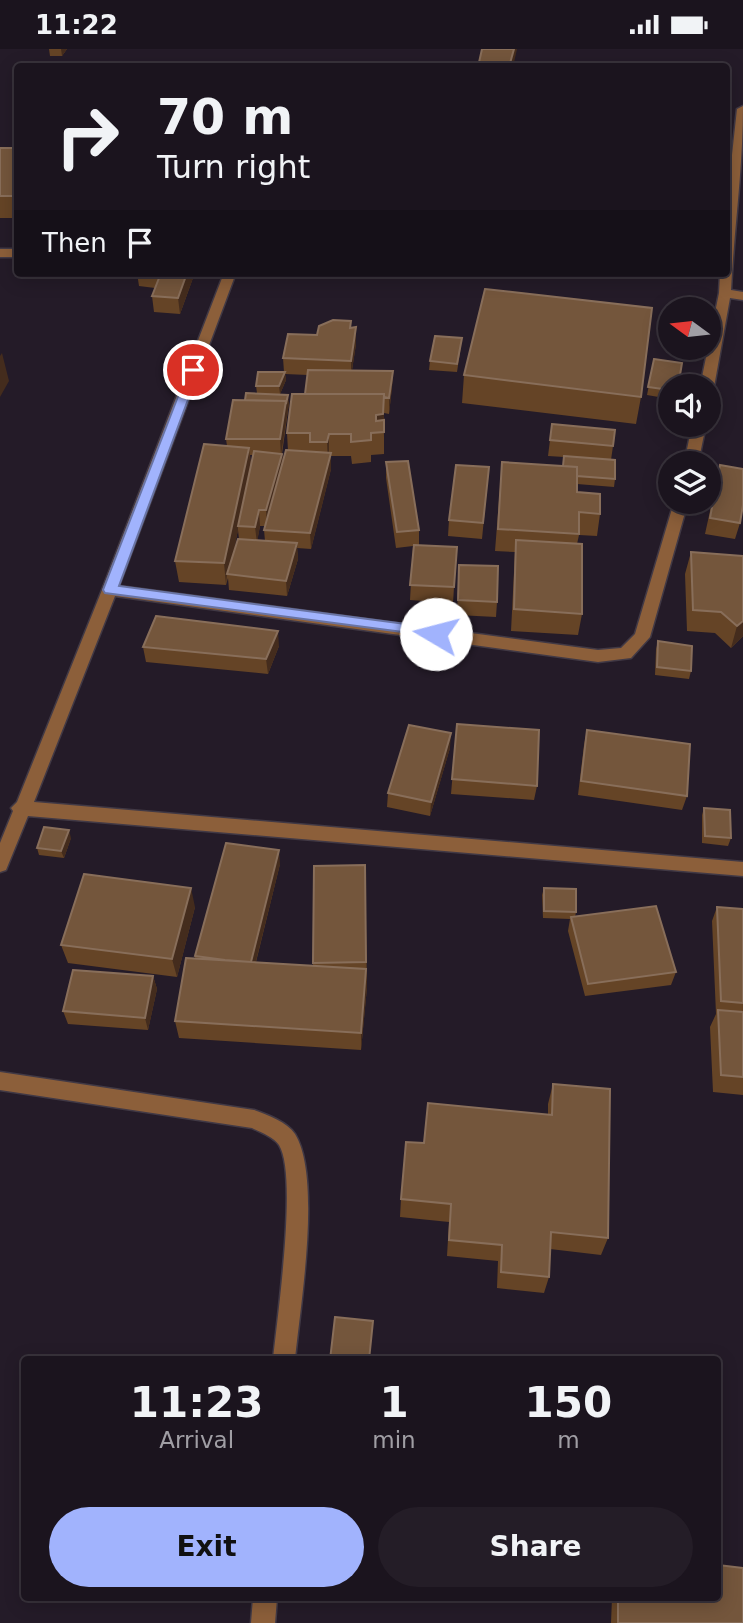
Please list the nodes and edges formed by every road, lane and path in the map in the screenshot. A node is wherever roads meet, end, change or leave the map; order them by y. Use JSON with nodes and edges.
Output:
{"nodes":[{"id":1,"x":743,"y":109,"type":"edge"},
{"id":2,"x":730,"y":233,"type":"edge"},
{"id":3,"x":228,"y":277,"type":"edge"},
{"id":4,"x":726,"y":277,"type":"edge"},
{"id":5,"x":726,"y":293,"type":"junction"},
{"id":6,"x":743,"y":296,"type":"edge"},
{"id":7,"x":710,"y":374,"type":"edge"},
{"id":8,"x":678,"y":514,"type":"edge"},
{"id":9,"x":110,"y":590,"type":"junction"},
{"id":10,"x":20,"y":808,"type":"junction"},
{"id":11,"x":0,"y":865,"type":"edge"},
{"id":12,"x":743,"y":869,"type":"edge"},
{"id":13,"x":0,"y":1081,"type":"edge"},
{"id":14,"x":284,"y":1356,"type":"edge"},
{"id":15,"x":265,"y":1601,"type":"edge"},
{"id":16,"x":262,"y":1623,"type":"edge"}],
"edges":[{"from":1,"to":2,"type":"street"},
{"from":3,"to":9,"type":"street"},
{"from":4,"to":5,"type":"street"},
{"from":5,"to":6,"type":"street"},
{"from":5,"to":7,"type":"street"},
{"from":8,"to":9,"type":"street"},
{"from":9,"to":10,"type":"street"},
{"from":10,"to":11,"type":"street"},
{"from":10,"to":12,"type":"street"},
{"from":13,"to":14,"type":"street"},
{"from":15,"to":16,"type":"street"}]}
